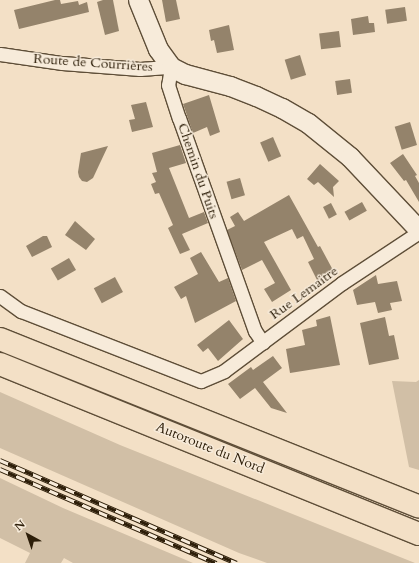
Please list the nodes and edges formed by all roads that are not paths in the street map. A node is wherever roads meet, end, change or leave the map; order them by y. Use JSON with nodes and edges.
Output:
{"nodes":[{"id":1,"x":138,"y":0,"type":"edge"},
{"id":2,"x":0,"y":54,"type":"edge"},
{"id":3,"x":171,"y":67,"type":"junction"},
{"id":4,"x":419,"y":231,"type":"edge"},
{"id":5,"x":0,"y":296,"type":"edge"},
{"id":6,"x":0,"y":339,"type":"edge"},
{"id":7,"x":263,"y":343,"type":"junction"},
{"id":8,"x":59,"y":362,"type":"junction"},
{"id":9,"x":0,"y":364,"type":"edge"},
{"id":10,"x":244,"y":462,"type":"junction"},
{"id":11,"x":419,"y":494,"type":"edge"},
{"id":12,"x":419,"y":507,"type":"edge"},
{"id":13,"x":419,"y":534,"type":"edge"},
{"id":14,"x":419,"y":550,"type":"edge"}],
"edges":[{"from":1,"to":3,"type":"street"},
{"from":2,"to":3,"type":"street","name":"Route de Courrières"},
{"from":3,"to":4,"type":"street","name":"Route de Courrières"},
{"from":3,"to":7,"type":"street","name":"Chemin du Puits"},
{"from":4,"to":7,"type":"street","name":"Rue Lemaitre"},
{"from":5,"to":7,"type":"street","name":"Rue Lemaitre"},
{"from":6,"to":8,"type":"highway","name":"Autoroute du Nord"},
{"from":8,"to":11,"type":"highway"},
{"from":8,"to":12,"type":"highway","name":"Autoroute du Nord"},
{"from":9,"to":10,"type":"highway","name":"Autoroute du Nord"},
{"from":10,"to":13,"type":"highway","name":"Autoroute du Nord"},
{"from":10,"to":14,"type":"highway"}]}
